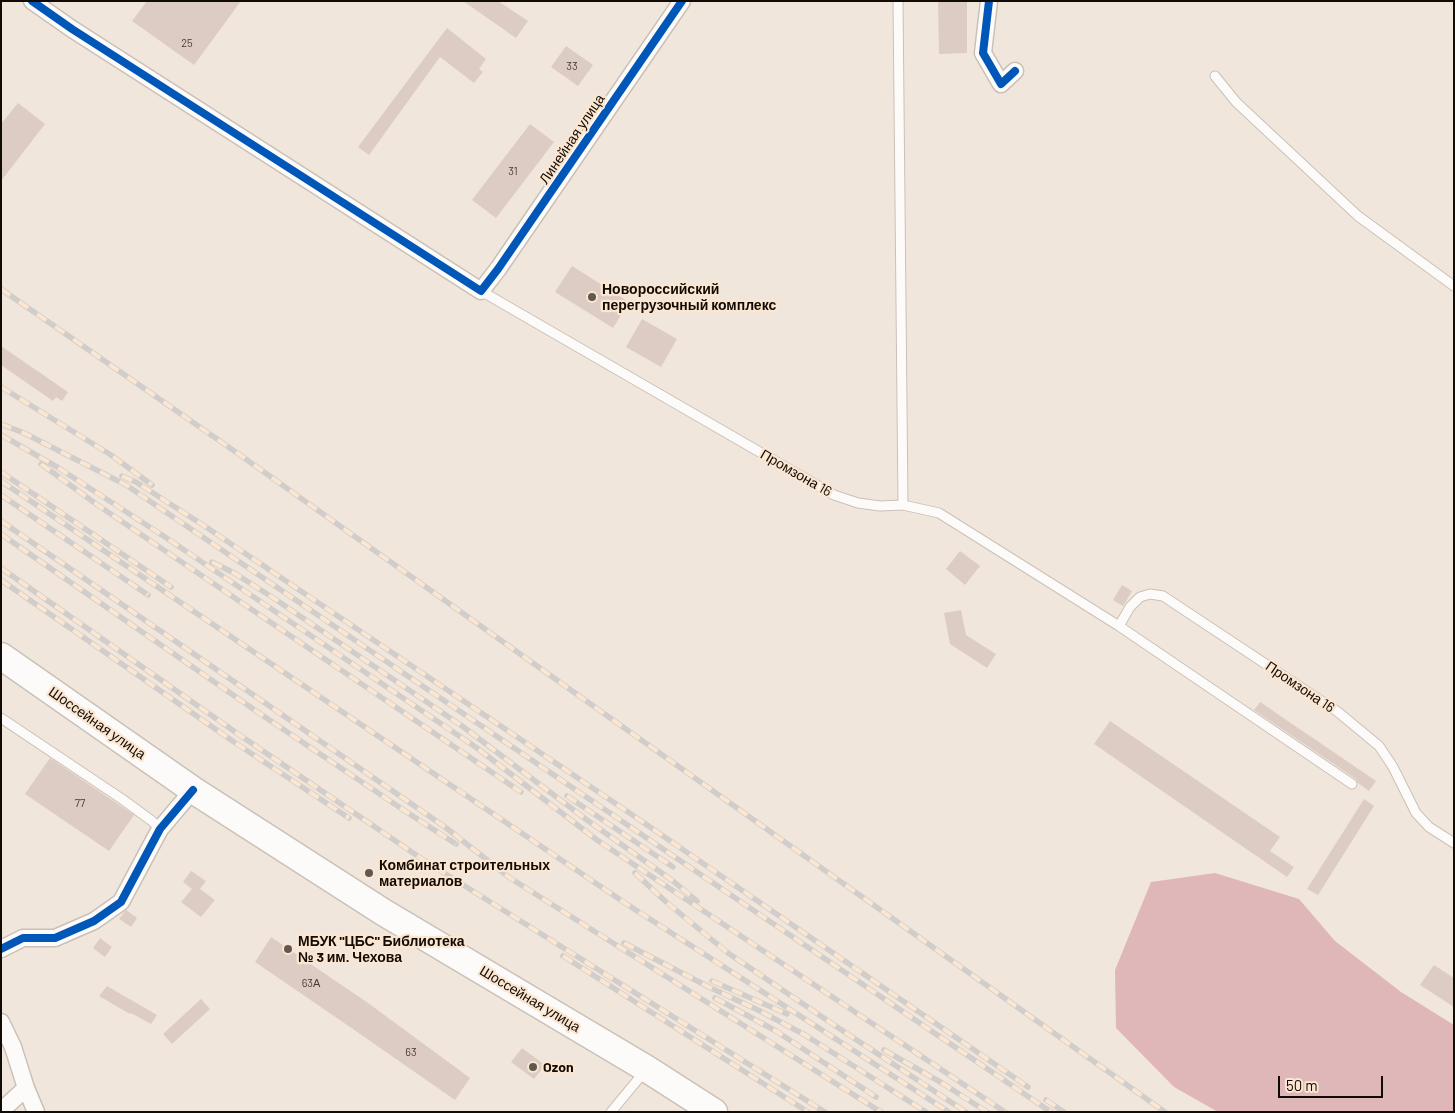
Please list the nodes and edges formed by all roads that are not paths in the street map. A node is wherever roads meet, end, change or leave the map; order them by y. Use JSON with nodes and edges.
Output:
{"nodes":[{"id":1,"x":32,"y":1,"type":"edge"},
{"id":2,"x":682,"y":1,"type":"edge"},
{"id":3,"x":898,"y":1,"type":"edge"},
{"id":4,"x":989,"y":1,"type":"edge"},
{"id":5,"x":1015,"y":71,"type":"dead end"},
{"id":6,"x":1215,"y":76,"type":"dead end"},
{"id":7,"x":1454,"y":286,"type":"edge"},
{"id":8,"x":481,"y":291,"type":"junction"},
{"id":9,"x":903,"y":505,"type":"junction"},
{"id":10,"x":1119,"y":626,"type":"junction"},
{"id":11,"x":1,"y":656,"type":"edge"},
{"id":12,"x":1,"y":718,"type":"edge"},
{"id":13,"x":1352,"y":784,"type":"dead end"},
{"id":14,"x":193,"y":790,"type":"junction"},
{"id":15,"x":160,"y":829,"type":"junction"},
{"id":16,"x":1454,"y":843,"type":"edge"},
{"id":17,"x":1,"y":949,"type":"edge"},
{"id":18,"x":1,"y":1022,"type":"edge"},
{"id":19,"x":647,"y":1069,"type":"junction"},
{"id":20,"x":26,"y":1088,"type":"junction"},
{"id":21,"x":1,"y":1111,"type":"edge"},
{"id":22,"x":36,"y":1112,"type":"edge"},
{"id":23,"x":611,"y":1112,"type":"edge"},
{"id":24,"x":714,"y":1112,"type":"edge"}],
"edges":[{"from":1,"to":8,"type":"street"},
{"from":2,"to":8,"type":"street","name":"Линейная улица"},
{"from":3,"to":9,"type":"lane"},
{"from":4,"to":5,"type":"street"},
{"from":6,"to":7,"type":"lane"},
{"from":8,"to":9,"type":"lane","name":"Промзона 16"},
{"from":9,"to":10,"type":"lane","name":"Промзона 16"},
{"from":10,"to":13,"type":"lane","name":"Промзона 16"},
{"from":10,"to":16,"type":"lane","name":"Промзона 16"},
{"from":11,"to":14,"type":"main road","name":"Шоссейная улица"},
{"from":12,"to":15,"type":"lane"},
{"from":14,"to":15,"type":"street"},
{"from":14,"to":19,"type":"main road","name":"Шоссейная улица"},
{"from":15,"to":17,"type":"street"},
{"from":18,"to":20,"type":"street"},
{"from":19,"to":23,"type":"lane"},
{"from":19,"to":24,"type":"main road","name":"Шоссейная улица"},
{"from":20,"to":21,"type":"street"},
{"from":20,"to":22,"type":"street"}]}
